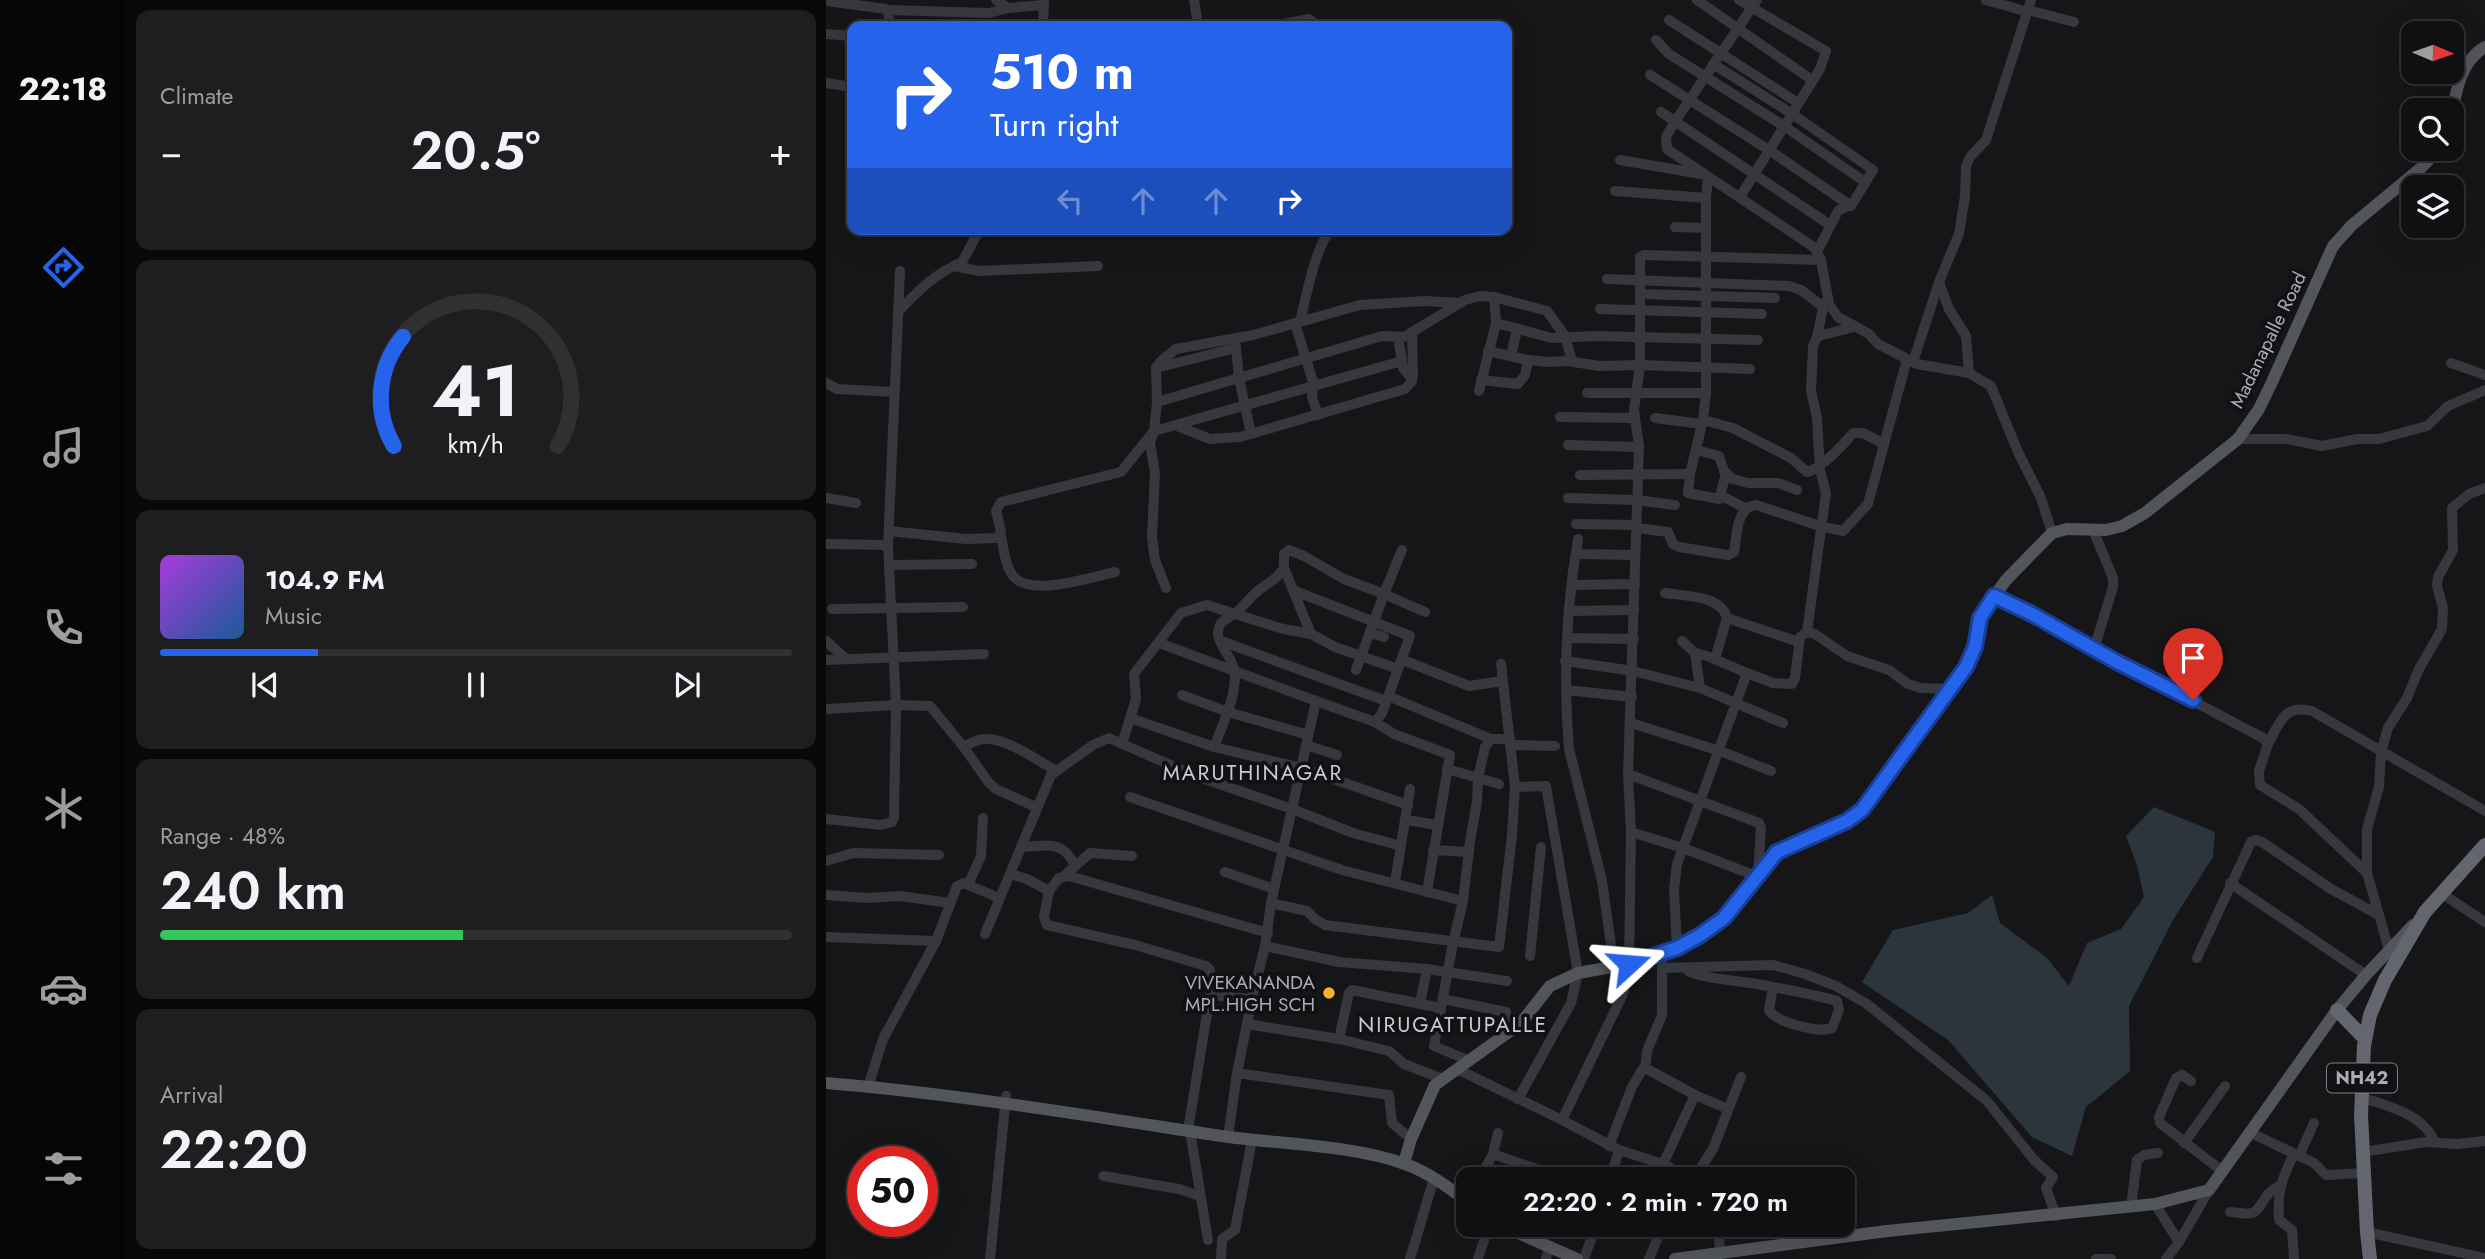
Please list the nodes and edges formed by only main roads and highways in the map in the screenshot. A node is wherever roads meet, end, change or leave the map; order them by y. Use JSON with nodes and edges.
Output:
{"nodes":[{"id":1,"x":2485,"y":47,"type":"edge"},
{"id":2,"x":2455,"y":98,"type":"edge"},
{"id":3,"x":2428,"y":161,"type":"edge"},
{"id":4,"x":2485,"y":845,"type":"edge"},
{"id":5,"x":2425,"y":912,"type":"junction"},
{"id":6,"x":2337,"y":1010,"type":"junction"},
{"id":7,"x":2365,"y":1039,"type":"junction"},
{"id":8,"x":826,"y":1076,"type":"edge"},
{"id":9,"x":826,"y":1083,"type":"edge"},
{"id":10,"x":869,"y":1083,"type":"junction"},
{"id":11,"x":1228,"y":1133,"type":"junction"},
{"id":12,"x":1405,"y":1161,"type":"junction"},
{"id":13,"x":1456,"y":1185,"type":"edge"},
{"id":14,"x":1456,"y":1194,"type":"edge"},
{"id":15,"x":1523,"y":1237,"type":"edge"},
{"id":16,"x":1547,"y":1254,"type":"edge"},
{"id":17,"x":2366,"y":1256,"type":"edge"},
{"id":18,"x":1577,"y":1259,"type":"edge"},
{"id":19,"x":1675,"y":1259,"type":"edge"}],
"edges":[{"from":1,"to":2,"type":"main road"},
{"from":3,"to":12,"type":"main road","name":"Madanapalle Road"},
{"from":4,"to":5,"type":"highway","number":"NH42"},
{"from":5,"to":6,"type":"main road"},
{"from":5,"to":7,"type":"highway","number":"NH42"},
{"from":6,"to":7,"type":"highway"},
{"from":6,"to":19,"type":"main road"},
{"from":7,"to":17,"type":"highway","number":"NH42"},
{"from":8,"to":10,"type":"main road"},
{"from":9,"to":10,"type":"main road"},
{"from":10,"to":11,"type":"main road"},
{"from":11,"to":12,"type":"main road"},
{"from":11,"to":12,"type":"main road"},
{"from":12,"to":13,"type":"main road"},
{"from":12,"to":14,"type":"main road"},
{"from":15,"to":16,"type":"main road"},
{"from":16,"to":18,"type":"main road"}]}
